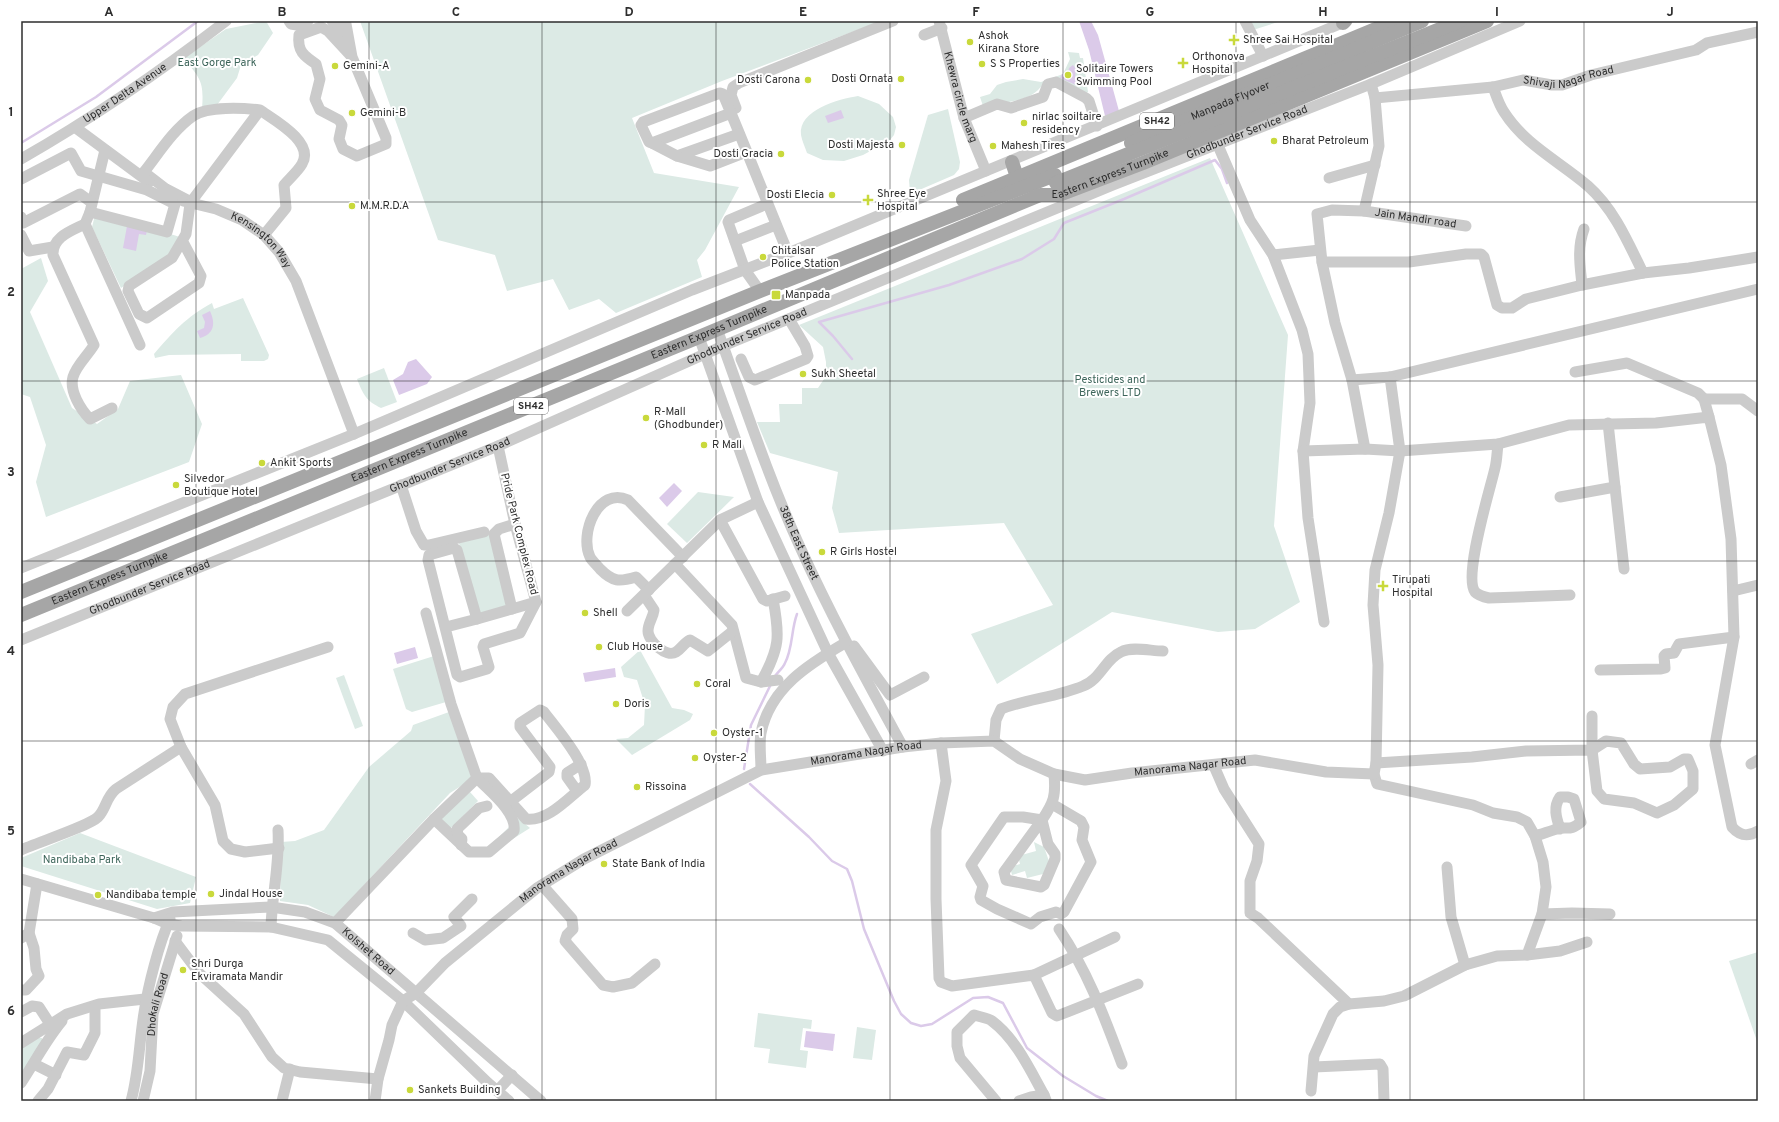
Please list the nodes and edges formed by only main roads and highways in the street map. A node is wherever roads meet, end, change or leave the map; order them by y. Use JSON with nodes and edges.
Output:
{"nodes":[{"id":1,"x":1396,"y":21,"type":"edge"},
{"id":2,"x":1422,"y":21,"type":"edge"},
{"id":3,"x":1460,"y":21,"type":"edge"},
{"id":4,"x":1487,"y":21,"type":"edge"},
{"id":5,"x":1373,"y":26,"type":"edge"},
{"id":6,"x":1381,"y":66,"type":"junction"},
{"id":7,"x":1275,"y":72,"type":"junction"},
{"id":8,"x":1288,"y":104,"type":"junction"},
{"id":9,"x":1012,"y":162,"type":"road end"},
{"id":10,"x":1017,"y":177,"type":"junction"},
{"id":11,"x":1055,"y":179,"type":"junction"},
{"id":12,"x":1040,"y":195,"type":"junction"},
{"id":13,"x":950,"y":215,"type":"junction"},
{"id":14,"x":21,"y":592,"type":"edge"},
{"id":15,"x":21,"y":615,"type":"edge"}],
"edges":[{"from":1,"to":5,"type":"main road","name":"Eastern Express Turnpike","number":"SH42"},
{"from":2,"to":11,"type":"main road","name":"Manpada Flyover","bridge":true},
{"from":3,"to":11,"type":"main road","name":"Manpada Flyover","bridge":true},
{"from":4,"to":6,"type":"main road","name":"Eastern Express Turnpike","number":"SH42"},
{"from":5,"to":6,"type":"main road"},
{"from":5,"to":7,"type":"main road","name":"Eastern Express Turnpike","number":"SH42"},
{"from":6,"to":8,"type":"main road","name":"Eastern Express Turnpike","number":"SH42"},
{"from":7,"to":8,"type":"main road"},
{"from":7,"to":10,"type":"main road","name":"Eastern Express Turnpike","number":"SH42"},
{"from":8,"to":12,"type":"main road","name":"Eastern Express Turnpike","number":"SH42"},
{"from":9,"to":10,"type":"main road"},
{"from":10,"to":13,"type":"main road","name":"Eastern Express Turnpike","number":"SH42"},
{"from":11,"to":12,"type":"main road","name":"Manpada Flyover"},
{"from":11,"to":13,"type":"main road","name":"Manpada Flyover"},
{"from":12,"to":15,"type":"main road","name":"Eastern Express Turnpike","number":"SH42"},
{"from":13,"to":14,"type":"main road","name":"Eastern Express Turnpike","number":"SH42"}]}
